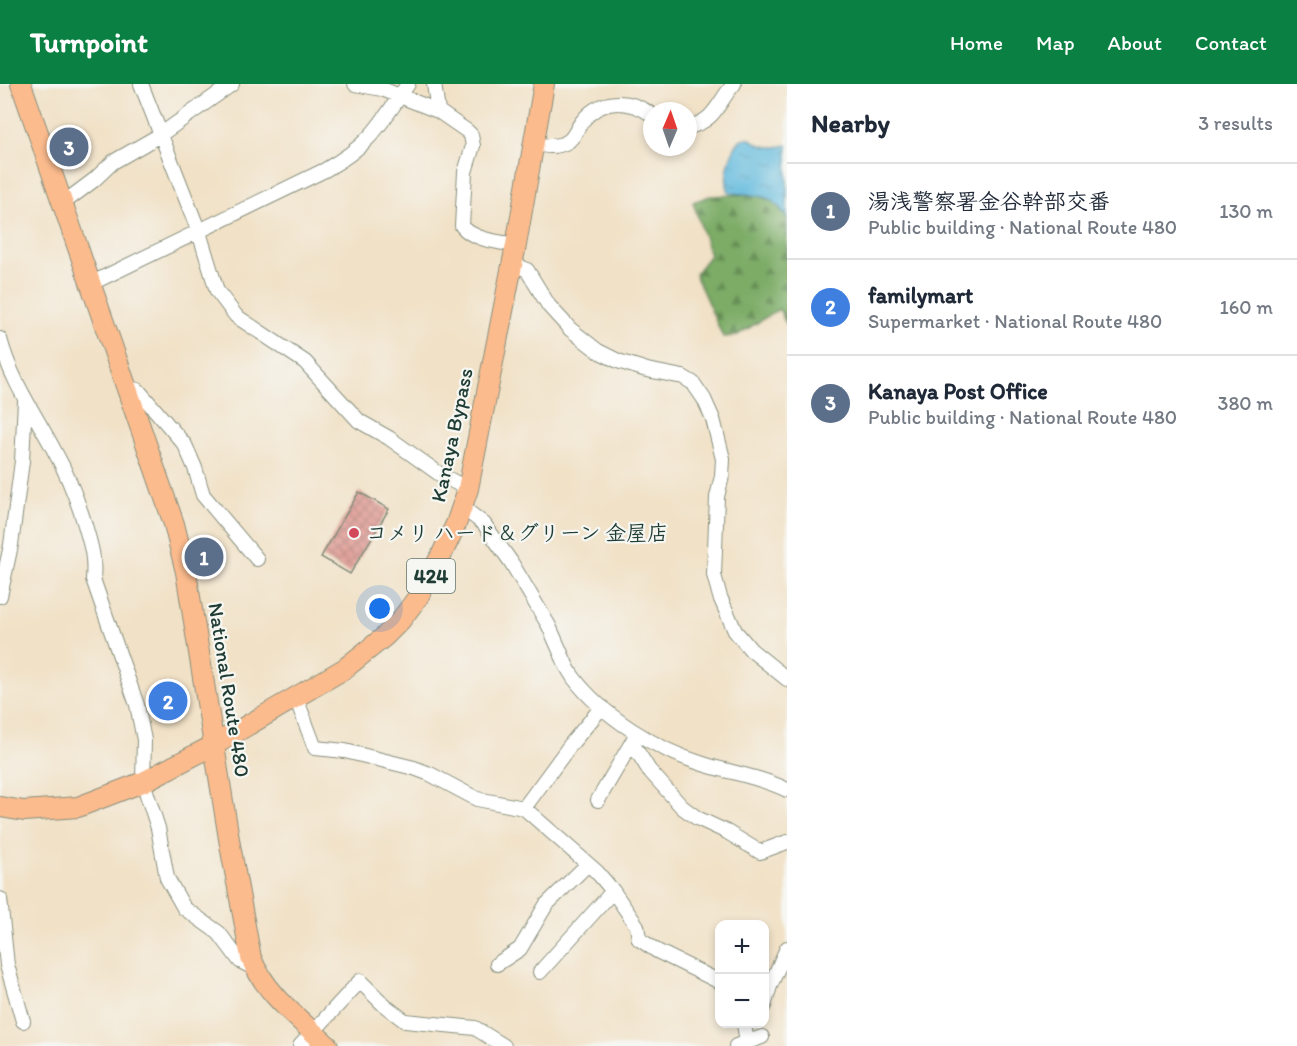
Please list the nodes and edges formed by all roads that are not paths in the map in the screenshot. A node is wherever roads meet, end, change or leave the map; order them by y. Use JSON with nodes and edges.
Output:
{"nodes":[{"id":1,"x":21,"y":84,"type":"edge"},
{"id":2,"x":141,"y":84,"type":"edge"},
{"id":3,"x":232,"y":84,"type":"edge"},
{"id":4,"x":355,"y":84,"type":"edge"},
{"id":5,"x":408,"y":84,"type":"edge"},
{"id":6,"x":434,"y":84,"type":"edge"},
{"id":7,"x":544,"y":84,"type":"edge"},
{"id":8,"x":734,"y":84,"type":"edge"},
{"id":9,"x":399,"y":97,"type":"junction"},
{"id":10,"x":643,"y":110,"type":"edge"},
{"id":11,"x":438,"y":111,"type":"junction"},
{"id":12,"x":697,"y":125,"type":"edge"},
{"id":13,"x":160,"y":135,"type":"junction"},
{"id":14,"x":534,"y":144,"type":"junction"},
{"id":15,"x":62,"y":204,"type":"junction"},
{"id":16,"x":199,"y":232,"type":"junction"},
{"id":17,"x":514,"y":254,"type":"junction"},
{"id":18,"x":90,"y":284,"type":"junction"},
{"id":19,"x":0,"y":339,"type":"edge"},
{"id":20,"x":127,"y":388,"type":"junction"},
{"id":21,"x":25,"y":401,"type":"junction"},
{"id":22,"x":465,"y":498,"type":"junction"},
{"id":23,"x":257,"y":559,"type":"dead end"},
{"id":24,"x":0,"y":596,"type":"edge"},
{"id":25,"x":787,"y":679,"type":"edge"},
{"id":26,"x":296,"y":698,"type":"junction"},
{"id":27,"x":602,"y":707,"type":"junction"},
{"id":28,"x":634,"y":738,"type":"junction"},
{"id":29,"x":214,"y":745,"type":"junction"},
{"id":30,"x":143,"y":782,"type":"junction"},
{"id":31,"x":787,"y":790,"type":"edge"},
{"id":32,"x":598,"y":800,"type":"dead end"},
{"id":33,"x":0,"y":807,"type":"edge"},
{"id":34,"x":524,"y":808,"type":"junction"},
{"id":35,"x":787,"y":842,"type":"edge"},
{"id":36,"x":588,"y":864,"type":"junction"},
{"id":37,"x":613,"y":891,"type":"junction"},
{"id":38,"x":0,"y":899,"type":"edge"},
{"id":39,"x":787,"y":948,"type":"edge"},
{"id":40,"x":497,"y":964,"type":"dead end"},
{"id":41,"x":256,"y":969,"type":"junction"},
{"id":42,"x":540,"y":972,"type":"dead end"},
{"id":43,"x":715,"y":980,"type":"edge"},
{"id":44,"x":769,"y":990,"type":"edge"},
{"id":45,"x":23,"y":1021,"type":"dead end"},
{"id":46,"x":743,"y":1028,"type":"edge"},
{"id":47,"x":763,"y":1035,"type":"edge"},
{"id":48,"x":307,"y":1039,"type":"edge"},
{"id":49,"x":741,"y":1044,"type":"edge"},
{"id":50,"x":328,"y":1046,"type":"edge"},
{"id":51,"x":504,"y":1046,"type":"edge"}],
"edges":[{"from":1,"to":15,"type":"highway","name":"National Route 480"},
{"from":2,"to":13,"type":"street"},
{"from":3,"to":13,"type":"street"},
{"from":4,"to":9,"type":"street"},
{"from":5,"to":9,"type":"street"},
{"from":6,"to":11,"type":"street"},
{"from":7,"to":14,"type":"highway","name":"Kanaya Bypass","number":"424"},
{"from":8,"to":12,"type":"street"},
{"from":9,"to":11,"type":"street"},
{"from":9,"to":16,"type":"street"},
{"from":10,"to":14,"type":"street"},
{"from":11,"to":17,"type":"street"},
{"from":13,"to":15,"type":"street"},
{"from":13,"to":16,"type":"street"},
{"from":14,"to":17,"type":"highway","name":"Kanaya Bypass","number":"424"},
{"from":15,"to":18,"type":"highway","name":"National Route 480"},
{"from":16,"to":18,"type":"street"},
{"from":16,"to":22,"type":"street"},
{"from":17,"to":22,"type":"highway","name":"Kanaya Bypass","number":"424"},
{"from":17,"to":25,"type":"street"},
{"from":18,"to":20,"type":"highway","name":"National Route 480"},
{"from":19,"to":21,"type":"street"},
{"from":20,"to":23,"type":"street"},
{"from":20,"to":29,"type":"highway","name":"National Route 480"},
{"from":21,"to":24,"type":"street"},
{"from":21,"to":30,"type":"street"},
{"from":22,"to":26,"type":"highway","name":"Kanaya Bypass","number":"424"},
{"from":22,"to":27,"type":"street"},
{"from":26,"to":29,"type":"highway","name":"Kanaya Bypass","number":"424"},
{"from":26,"to":34,"type":"street"},
{"from":27,"to":28,"type":"street"},
{"from":27,"to":34,"type":"street"},
{"from":28,"to":31,"type":"street"},
{"from":28,"to":32,"type":"street"},
{"from":28,"to":35,"type":"street"},
{"from":29,"to":30,"type":"highway","name":"Kanaya Bypass","number":"424"},
{"from":29,"to":41,"type":"highway","name":"National Route 480"},
{"from":30,"to":33,"type":"highway","name":"Kanaya Bypass","number":"424"},
{"from":30,"to":41,"type":"street"},
{"from":34,"to":36,"type":"street"},
{"from":36,"to":37,"type":"street"},
{"from":36,"to":40,"type":"street"},
{"from":37,"to":42,"type":"street"},
{"from":37,"to":43,"type":"street"},
{"from":38,"to":45,"type":"street"},
{"from":39,"to":44,"type":"street"},
{"from":41,"to":48,"type":"highway","name":"National Route 480"},
{"from":46,"to":49,"type":"street"},
{"from":47,"to":49,"type":"street"},
{"from":48,"to":50,"type":"highway","name":"National Route 480"},
{"from":48,"to":51,"type":"street"}]}
